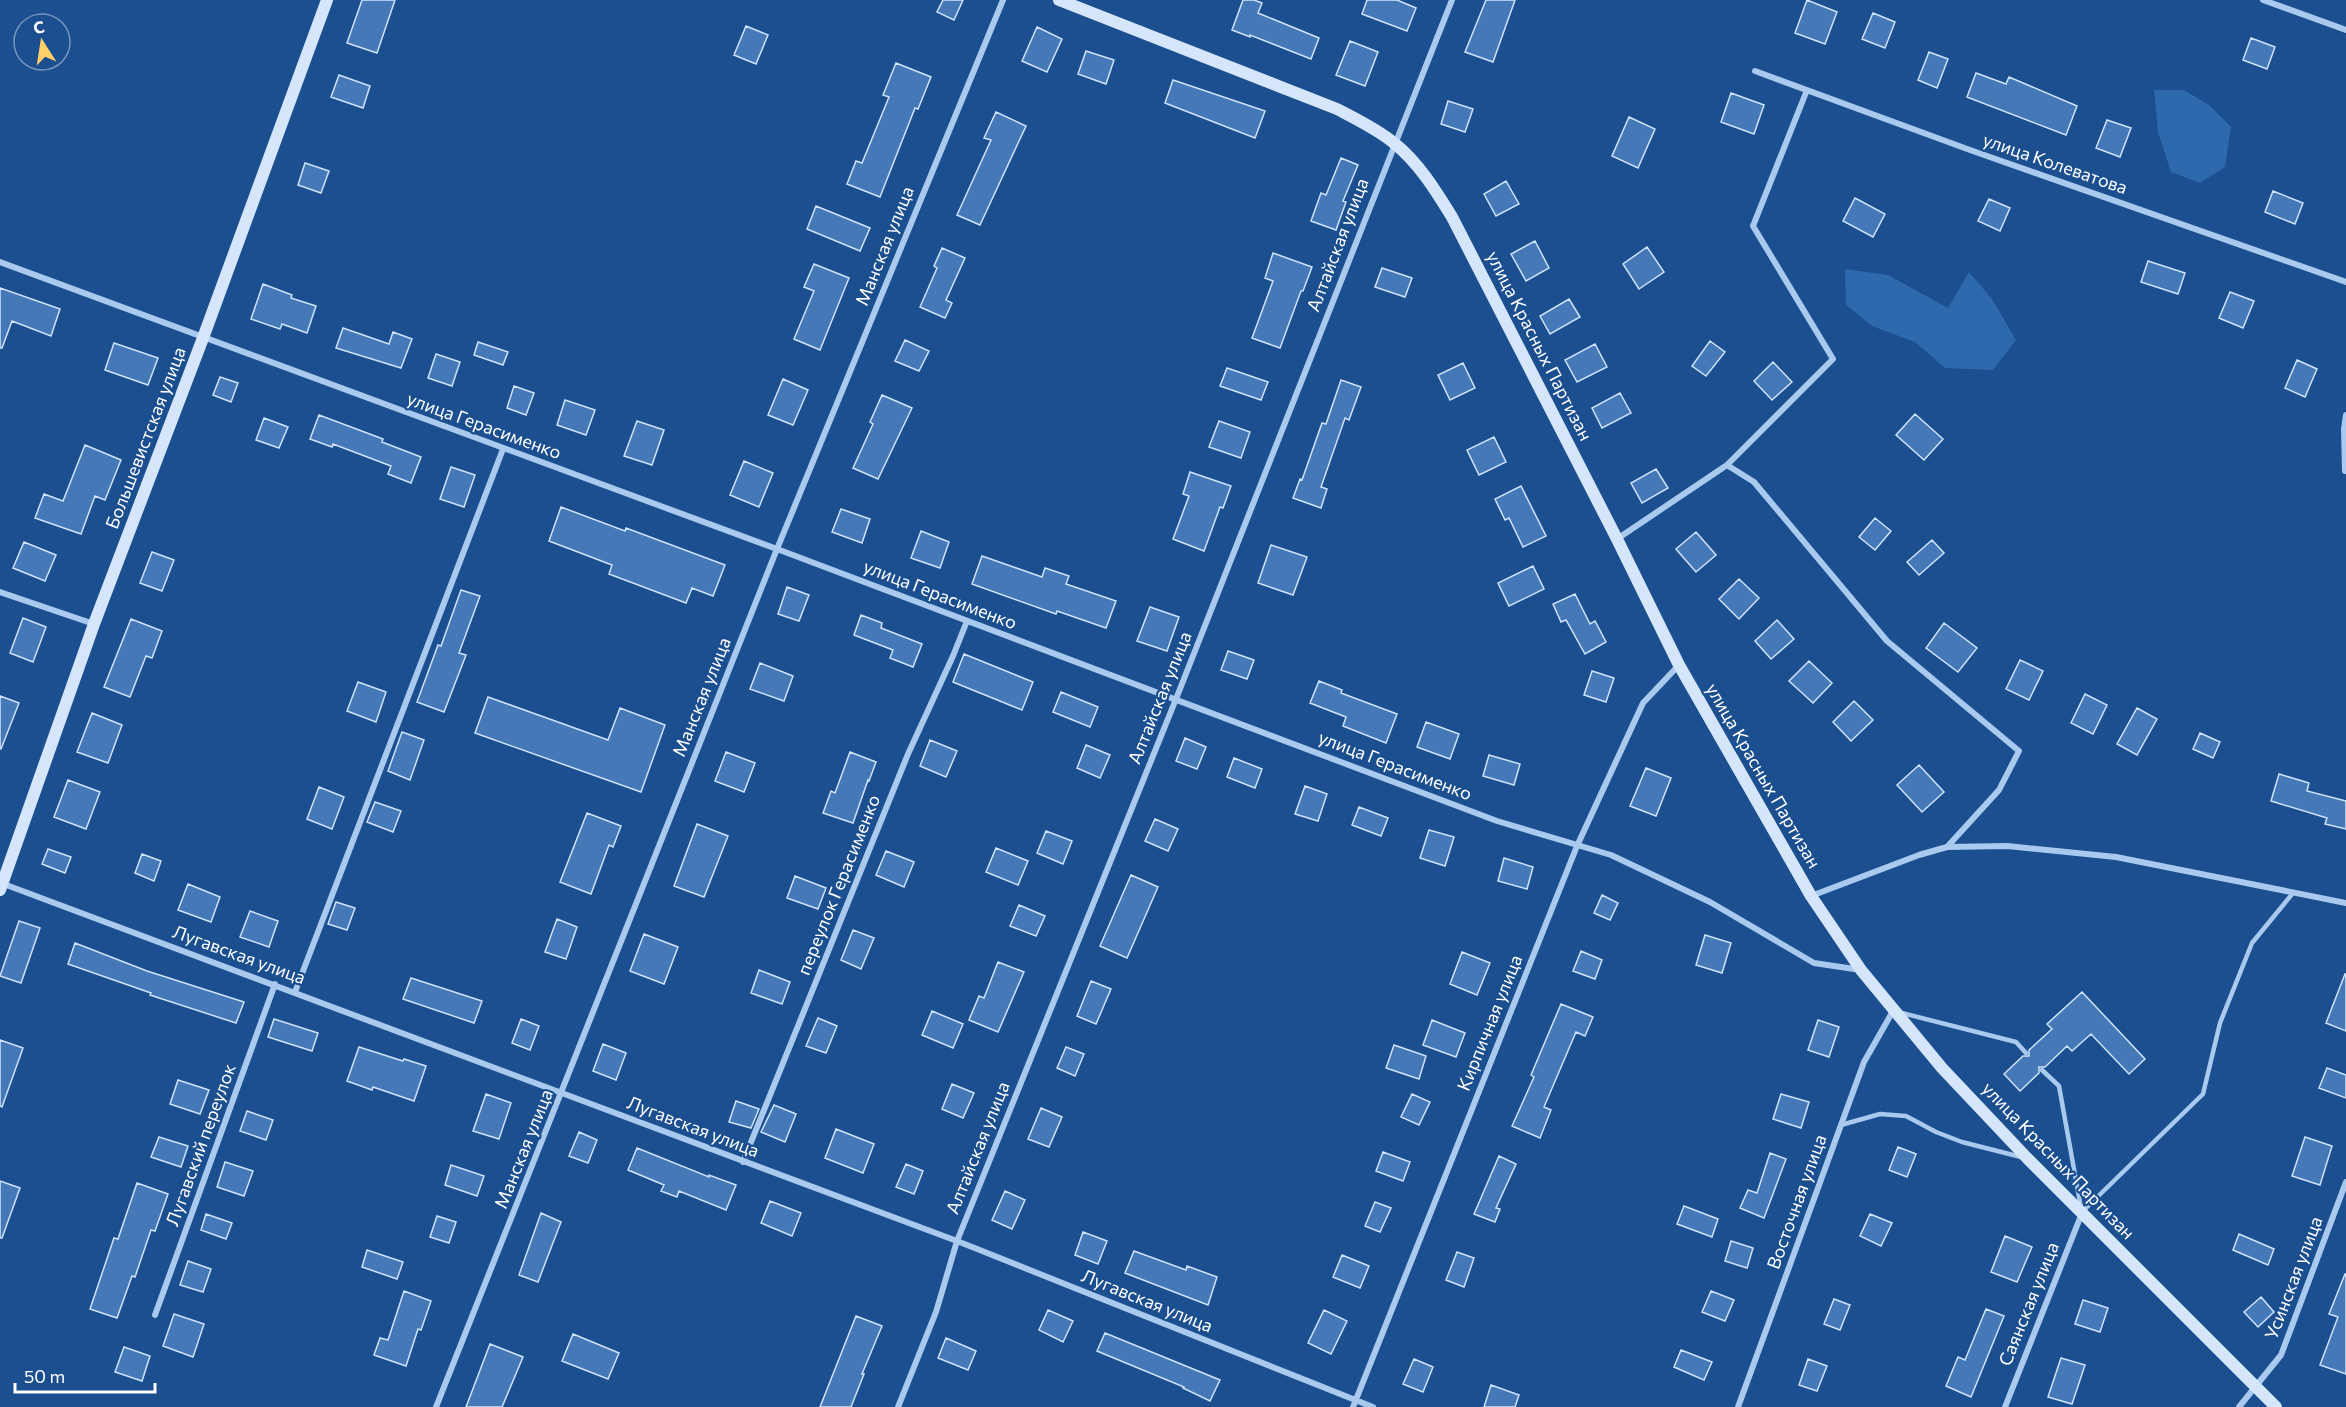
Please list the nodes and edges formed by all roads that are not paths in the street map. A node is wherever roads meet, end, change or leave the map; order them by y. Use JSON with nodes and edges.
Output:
{"nodes":[{"id":1,"x":327,"y":0,"type":"edge"},
{"id":2,"x":1003,"y":0,"type":"edge"},
{"id":3,"x":1059,"y":0,"type":"edge"},
{"id":4,"x":1452,"y":0,"type":"edge"},
{"id":5,"x":2263,"y":0,"type":"edge"},
{"id":6,"x":2346,"y":30,"type":"edge"},
{"id":7,"x":1755,"y":71,"type":"dead end"},
{"id":8,"x":1807,"y":90,"type":"junction"},
{"id":9,"x":1394,"y":143,"type":"junction"},
{"id":10,"x":0,"y":262,"type":"edge"},
{"id":11,"x":2346,"y":282,"type":"edge"},
{"id":12,"x":203,"y":338,"type":"junction"},
{"id":13,"x":2346,"y":415,"type":"edge"},
{"id":14,"x":503,"y":449,"type":"junction"},
{"id":15,"x":1728,"y":465,"type":"junction"},
{"id":16,"x":2344,"y":471,"type":"dead end"},
{"id":17,"x":1617,"y":539,"type":"junction"},
{"id":18,"x":777,"y":549,"type":"junction"},
{"id":19,"x":0,"y":592,"type":"edge"},
{"id":20,"x":967,"y":621,"type":"junction"},
{"id":21,"x":94,"y":624,"type":"junction"},
{"id":22,"x":1679,"y":665,"type":"junction"},
{"id":23,"x":1176,"y":699,"type":"junction"},
{"id":24,"x":1577,"y":846,"type":"junction"},
{"id":25,"x":1947,"y":847,"type":"junction"},
{"id":26,"x":1,"y":886,"type":"edge"},
{"id":27,"x":2294,"y":893,"type":"junction"},
{"id":28,"x":1811,"y":896,"type":"junction"},
{"id":29,"x":2346,"y":903,"type":"edge"},
{"id":30,"x":1861,"y":970,"type":"junction"},
{"id":31,"x":275,"y":984,"type":"junction"},
{"id":32,"x":295,"y":992,"type":"junction"},
{"id":33,"x":1893,"y":1011,"type":"junction"},
{"id":34,"x":2026,"y":1053,"type":"dead end"},
{"id":35,"x":2042,"y":1070,"type":"dead end"},
{"id":36,"x":562,"y":1092,"type":"junction"},
{"id":37,"x":1841,"y":1125,"type":"junction"},
{"id":38,"x":2027,"y":1158,"type":"junction"},
{"id":39,"x":743,"y":1162,"type":"junction"},
{"id":40,"x":2346,"y":1182,"type":"edge"},
{"id":41,"x":2082,"y":1212,"type":"junction"},
{"id":42,"x":957,"y":1241,"type":"junction"},
{"id":43,"x":155,"y":1315,"type":"dead end"},
{"id":44,"x":2255,"y":1385,"type":"junction"},
{"id":45,"x":1354,"y":1404,"type":"edge"},
{"id":46,"x":436,"y":1407,"type":"edge"},
{"id":47,"x":898,"y":1407,"type":"edge"},
{"id":48,"x":1373,"y":1407,"type":"edge"},
{"id":49,"x":1738,"y":1407,"type":"edge"},
{"id":50,"x":2005,"y":1407,"type":"edge"},
{"id":51,"x":2239,"y":1407,"type":"edge"},
{"id":52,"x":2276,"y":1407,"type":"edge"}],
"edges":[{"from":1,"to":12,"type":"main road","name":"Большевистская улица"},
{"from":2,"to":18,"type":"street","name":"Манская улица"},
{"from":3,"to":9,"type":"main road","name":"улица Красных Партизан"},
{"from":4,"to":9,"type":"street","name":"Алтайская улица"},
{"from":5,"to":6,"type":"street"},
{"from":7,"to":8,"type":"street","name":"улица Колеватова"},
{"from":8,"to":11,"type":"street","name":"улица Колеватова"},
{"from":8,"to":15,"type":"street"},
{"from":9,"to":17,"type":"main road","name":"улица Красных Партизан"},
{"from":9,"to":23,"type":"street","name":"Алтайская улица"},
{"from":10,"to":12,"type":"street","name":"улица Герасименко"},
{"from":12,"to":14,"type":"street","name":"улица Герасименко"},
{"from":12,"to":21,"type":"main road","name":"Большевистская улица"},
{"from":13,"to":16,"type":"street"},
{"from":14,"to":18,"type":"street","name":"улица Герасименко"},
{"from":14,"to":32,"type":"street"},
{"from":15,"to":17,"type":"street"},
{"from":15,"to":25,"type":"street"},
{"from":17,"to":22,"type":"main road","name":"улица Красных Партизан"},
{"from":18,"to":20,"type":"street","name":"улица Герасименко"},
{"from":18,"to":36,"type":"street","name":"Манская улица"},
{"from":19,"to":21,"type":"street"},
{"from":20,"to":23,"type":"street","name":"улица Герасименко"},
{"from":20,"to":39,"type":"street","name":"переулок Герасименко"},
{"from":21,"to":26,"type":"main road","name":"Большевистская улица"},
{"from":22,"to":24,"type":"street","name":"Кирпичная улица"},
{"from":22,"to":28,"type":"main road","name":"улица Красных Партизан"},
{"from":23,"to":24,"type":"street","name":"улица Герасименко"},
{"from":23,"to":42,"type":"street","name":"Алтайская улица"},
{"from":24,"to":30,"type":"street","name":"улица Герасименко"},
{"from":24,"to":45,"type":"street","name":"Кирпичная улица"},
{"from":25,"to":27,"type":"street","name":"улица Красных Партизан"},
{"from":25,"to":28,"type":"street","name":"улица Красных Партизан"},
{"from":26,"to":31,"type":"street","name":"Лугавская улица"},
{"from":27,"to":29,"type":"street","name":"улица Красных Партизан"},
{"from":27,"to":41,"type":"lane"},
{"from":28,"to":30,"type":"main road","name":"улица Красных Партизан"},
{"from":30,"to":33,"type":"main road","name":"улица Красных Партизан"},
{"from":31,"to":32,"type":"street","name":"Лугавская улица"},
{"from":31,"to":43,"type":"street","name":"Лугавский переулок"},
{"from":32,"to":36,"type":"street","name":"Лугавская улица"},
{"from":33,"to":34,"type":"lane"},
{"from":33,"to":37,"type":"street","name":"Восточная улица"},
{"from":33,"to":38,"type":"main road","name":"улица Красных Партизан"},
{"from":35,"to":41,"type":"lane"},
{"from":36,"to":39,"type":"street","name":"Лугавская улица"},
{"from":36,"to":46,"type":"street","name":"Манская улица"},
{"from":37,"to":38,"type":"lane"},
{"from":37,"to":49,"type":"street","name":"Восточная улица"},
{"from":38,"to":41,"type":"main road","name":"улица Красных Партизан"},
{"from":39,"to":42,"type":"street","name":"Лугавская улица"},
{"from":40,"to":44,"type":"street","name":"Усинская улица"},
{"from":41,"to":44,"type":"main road","name":"улица Красных Партизан"},
{"from":41,"to":50,"type":"street","name":"Саянская улица"},
{"from":42,"to":45,"type":"street","name":"Лугавская улица"},
{"from":42,"to":47,"type":"street","name":"Алтайская улица"},
{"from":44,"to":51,"type":"street","name":"Усинская улица"},
{"from":44,"to":52,"type":"main road","name":"улица Красных Партизан"},
{"from":45,"to":48,"type":"street","name":"Лугавская улица"}]}
